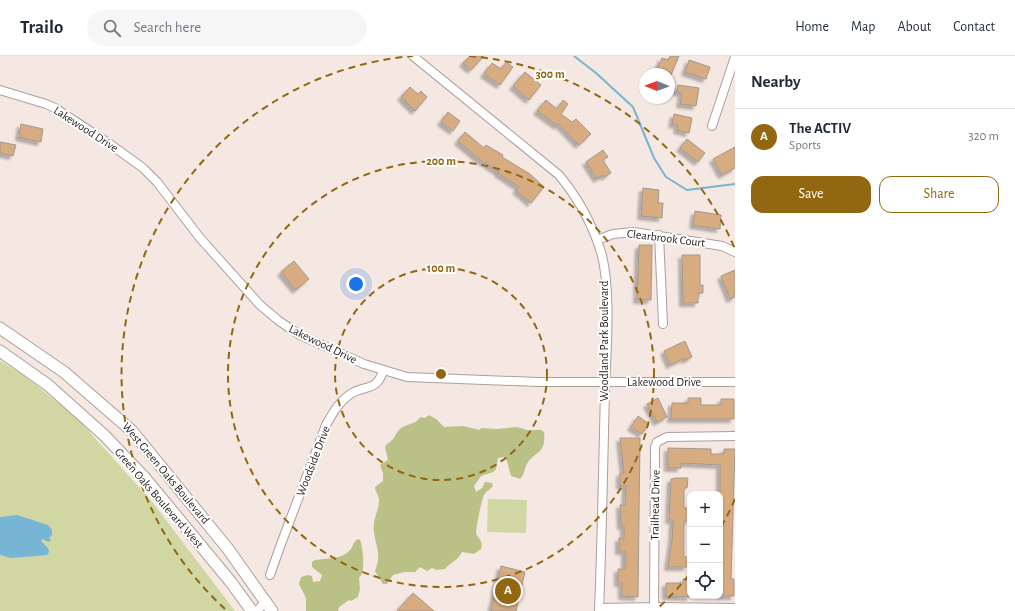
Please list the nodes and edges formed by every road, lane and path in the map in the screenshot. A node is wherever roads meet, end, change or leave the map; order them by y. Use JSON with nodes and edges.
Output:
{"nodes":[{"id":1,"x":413,"y":56,"type":"edge"},
{"id":2,"x":732,"y":56,"type":"edge"},
{"id":3,"x":735,"y":57,"type":"edge"},
{"id":4,"x":0,"y":90,"type":"edge"},
{"id":5,"x":712,"y":126,"type":"dead end"},
{"id":6,"x":659,"y":235,"type":"junction"},
{"id":7,"x":597,"y":240,"type":"junction"},
{"id":8,"x":735,"y":252,"type":"edge"},
{"id":9,"x":663,"y":324,"type":"dead end"},
{"id":10,"x":0,"y":328,"type":"edge"},
{"id":11,"x":0,"y":351,"type":"edge"},
{"id":12,"x":383,"y":370,"type":"junction"},
{"id":13,"x":606,"y":382,"type":"junction"},
{"id":14,"x":735,"y":382,"type":"edge"},
{"id":15,"x":735,"y":436,"type":"edge"},
{"id":16,"x":270,"y":575,"type":"dead end"},
{"id":17,"x":268,"y":607,"type":"edge"},
{"id":18,"x":654,"y":607,"type":"junction"},
{"id":19,"x":735,"y":608,"type":"edge"},
{"id":20,"x":599,"y":610,"type":"edge"},
{"id":21,"x":252,"y":611,"type":"edge"},
{"id":22,"x":258,"y":611,"type":"edge"}],
"edges":[{"from":1,"to":7,"type":"street","name":"Woodland Park Boulevard"},
{"from":2,"to":3,"type":"street"},
{"from":3,"to":5,"type":"street"},
{"from":4,"to":12,"type":"street","name":"Lakewood Drive"},
{"from":6,"to":7,"type":"street","name":"Clearbrook Court"},
{"from":6,"to":8,"type":"street","name":"Clearbrook Court"},
{"from":6,"to":9,"type":"street"},
{"from":7,"to":13,"type":"street","name":"Woodland Park Boulevard"},
{"from":10,"to":17,"type":"main road","name":"West Green Oaks Boulevard"},
{"from":11,"to":21,"type":"main road","name":"Green Oaks Boulevard West"},
{"from":12,"to":13,"type":"street","name":"Lakewood Drive"},
{"from":12,"to":16,"type":"street","name":"Woodside Drive"},
{"from":13,"to":14,"type":"street","name":"Lakewood Drive"},
{"from":13,"to":20,"type":"street","name":"Woodland Park Boulevard"},
{"from":15,"to":18,"type":"street","name":"Trailhead Drive"},
{"from":17,"to":22,"type":"street"},
{"from":18,"to":19,"type":"street"},
{"from":18,"to":20,"type":"street"}]}
